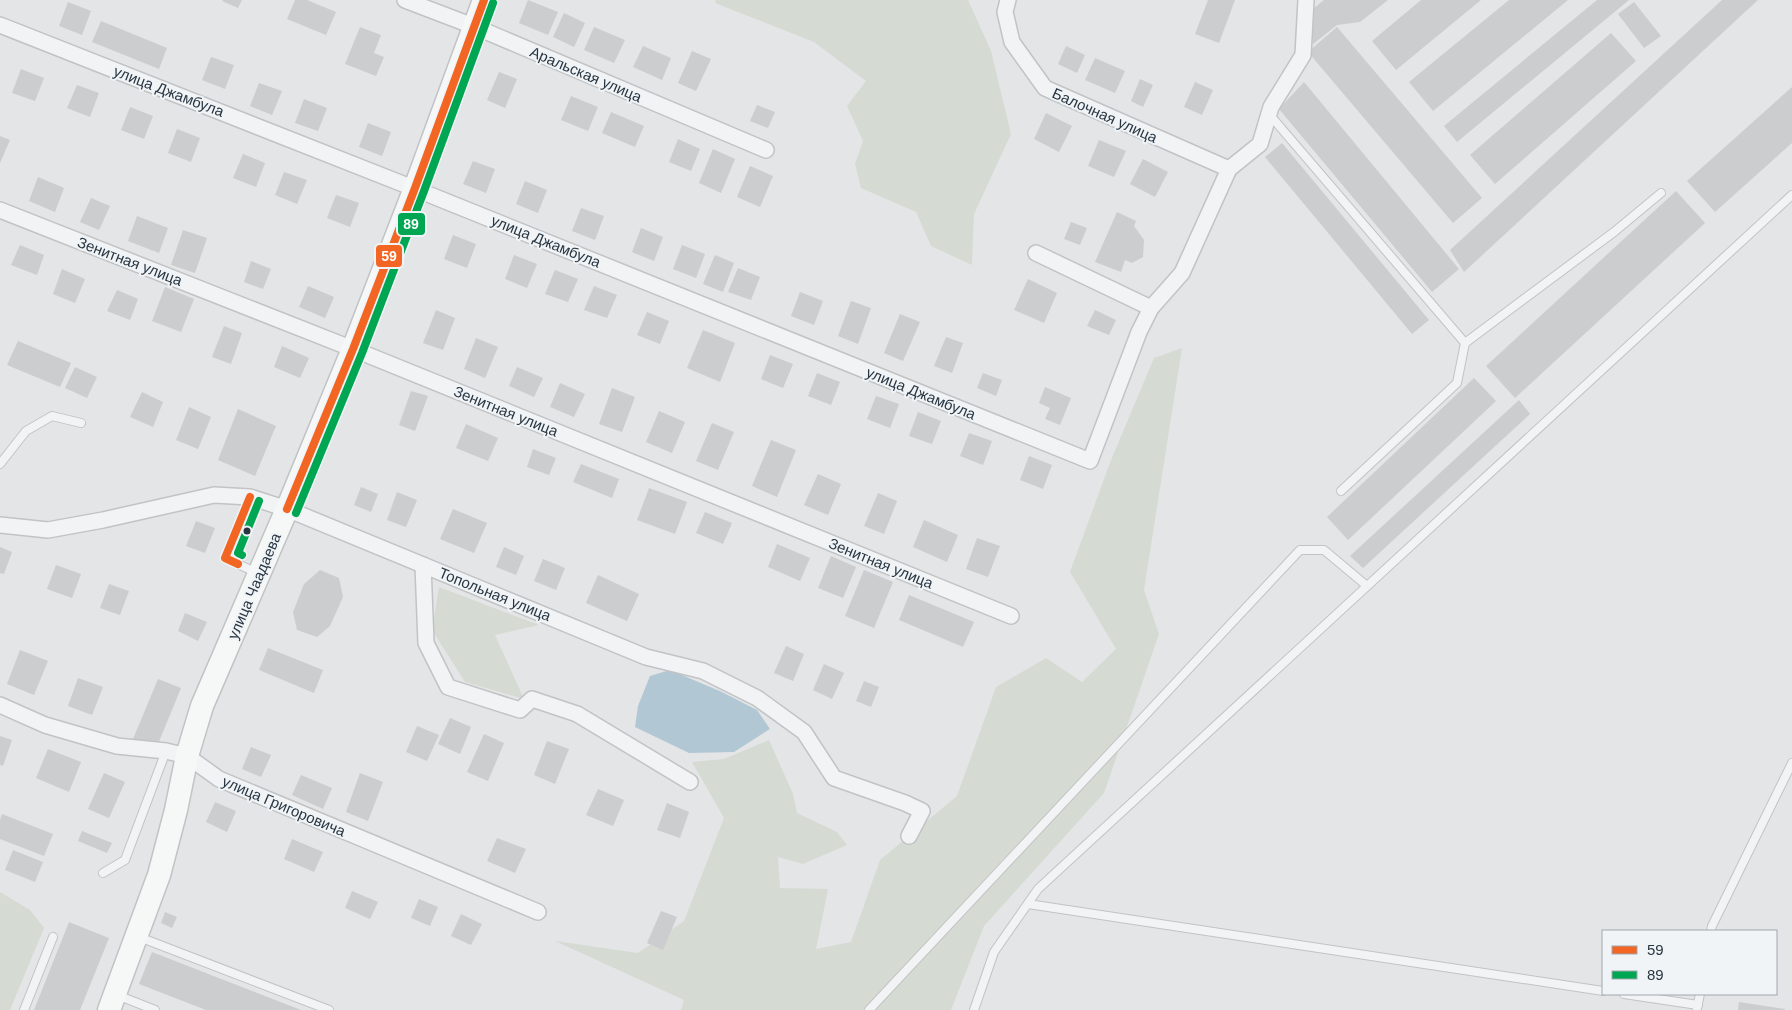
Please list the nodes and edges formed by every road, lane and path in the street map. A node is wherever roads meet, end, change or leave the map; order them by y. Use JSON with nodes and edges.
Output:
{"nodes":[{"id":1,"x":405,"y":0,"type":"edge"},
{"id":2,"x":484,"y":0,"type":"edge"},
{"id":3,"x":1008,"y":0,"type":"edge"},
{"id":4,"x":1306,"y":0,"type":"edge"},
{"id":5,"x":0,"y":25,"type":"edge"},
{"id":6,"x":473,"y":26,"type":"junction"},
{"id":7,"x":1269,"y":114,"type":"junction"},
{"id":8,"x":766,"y":150,"type":"dead end"},
{"id":9,"x":1229,"y":169,"type":"junction"},
{"id":10,"x":415,"y":188,"type":"junction"},
{"id":11,"x":1662,"y":193,"type":"dead end"},
{"id":12,"x":1792,"y":195,"type":"edge"},
{"id":13,"x":0,"y":210,"type":"edge"},
{"id":14,"x":1036,"y":253,"type":"dead end"},
{"id":15,"x":1151,"y":308,"type":"junction"},
{"id":16,"x":1464,"y":343,"type":"junction"},
{"id":17,"x":353,"y":349,"type":"junction"},
{"id":18,"x":81,"y":423,"type":"dead end"},
{"id":19,"x":0,"y":464,"type":"edge"},
{"id":20,"x":1341,"y":491,"type":"dead end"},
{"id":21,"x":250,"y":497,"type":"junction"},
{"id":22,"x":287,"y":509,"type":"junction"},
{"id":23,"x":2,"y":523,"type":"edge"},
{"id":24,"x":423,"y":565,"type":"junction"},
{"id":25,"x":259,"y":574,"type":"junction"},
{"id":26,"x":1367,"y":586,"type":"junction"},
{"id":27,"x":1011,"y":616,"type":"dead end"},
{"id":28,"x":0,"y":705,"type":"edge"},
{"id":29,"x":177,"y":753,"type":"junction"},
{"id":30,"x":1792,"y":762,"type":"edge"},
{"id":31,"x":690,"y":782,"type":"dead end"},
{"id":32,"x":909,"y":836,"type":"dead end"},
{"id":33,"x":103,"y":872,"type":"dead end"},
{"id":34,"x":1028,"y":904,"type":"junction"},
{"id":35,"x":538,"y":912,"type":"dead end"},
{"id":36,"x":1711,"y":930,"type":"edge"},
{"id":37,"x":136,"y":936,"type":"junction"},
{"id":38,"x":53,"y":937,"type":"dead end"},
{"id":39,"x":1602,"y":991,"type":"edge"},
{"id":40,"x":1630,"y":995,"type":"edge"},
{"id":41,"x":112,"y":1002,"type":"edge"},
{"id":42,"x":1697,"y":1007,"type":"edge"},
{"id":43,"x":24,"y":1010,"type":"edge"},
{"id":44,"x":155,"y":1010,"type":"edge"},
{"id":45,"x":329,"y":1010,"type":"edge"},
{"id":46,"x":869,"y":1010,"type":"edge"},
{"id":47,"x":974,"y":1010,"type":"edge"}],
"edges":[{"from":1,"to":6,"type":"street","name":"Аральская улица"},
{"from":2,"to":6,"type":"street","name":"улица Чаадаева"},
{"from":3,"to":9,"type":"street","name":"Балочная улица"},
{"from":4,"to":7,"type":"street"},
{"from":5,"to":10,"type":"street","name":"улица Джамбула"},
{"from":6,"to":8,"type":"street","name":"Аральская улица"},
{"from":6,"to":10,"type":"street","name":"улица Чаадаева"},
{"from":7,"to":9,"type":"street"},
{"from":7,"to":16,"type":"lane"},
{"from":9,"to":15,"type":"street"},
{"from":10,"to":15,"type":"street","name":"улица Джамбула"},
{"from":10,"to":17,"type":"street","name":"улица Чаадаева"},
{"from":11,"to":16,"type":"lane"},
{"from":12,"to":26,"type":"lane"},
{"from":13,"to":17,"type":"street","name":"Зенитная улица"},
{"from":14,"to":15,"type":"street"},
{"from":16,"to":20,"type":"lane"},
{"from":17,"to":22,"type":"street","name":"улица Чаадаева"},
{"from":17,"to":27,"type":"street","name":"Зенитная улица"},
{"from":18,"to":19,"type":"lane"},
{"from":21,"to":22,"type":"street","name":"Топольная улица"},
{"from":21,"to":23,"type":"street","name":"Топольная улица"},
{"from":21,"to":25,"type":"lane"},
{"from":22,"to":24,"type":"street","name":"Топольная улица"},
{"from":22,"to":25,"type":"street","name":"улица Чаадаева"},
{"from":24,"to":31,"type":"street"},
{"from":24,"to":32,"type":"street","name":"Топольная улица"},
{"from":25,"to":29,"type":"street","name":"улица Чаадаева"},
{"from":26,"to":34,"type":"lane"},
{"from":26,"to":46,"type":"lane"},
{"from":28,"to":29,"type":"street","name":"улица Григоровича"},
{"from":29,"to":33,"type":"lane"},
{"from":29,"to":35,"type":"street","name":"улица Григоровича"},
{"from":29,"to":37,"type":"street","name":"улица Чаадаева"},
{"from":30,"to":36,"type":"lane"},
{"from":34,"to":39,"type":"lane"},
{"from":34,"to":47,"type":"lane"},
{"from":37,"to":41,"type":"street","name":"улица Чаадаева"},
{"from":37,"to":45,"type":"lane"},
{"from":38,"to":43,"type":"lane"},
{"from":40,"to":42,"type":"lane"},
{"from":41,"to":44,"type":"lane"}]}
